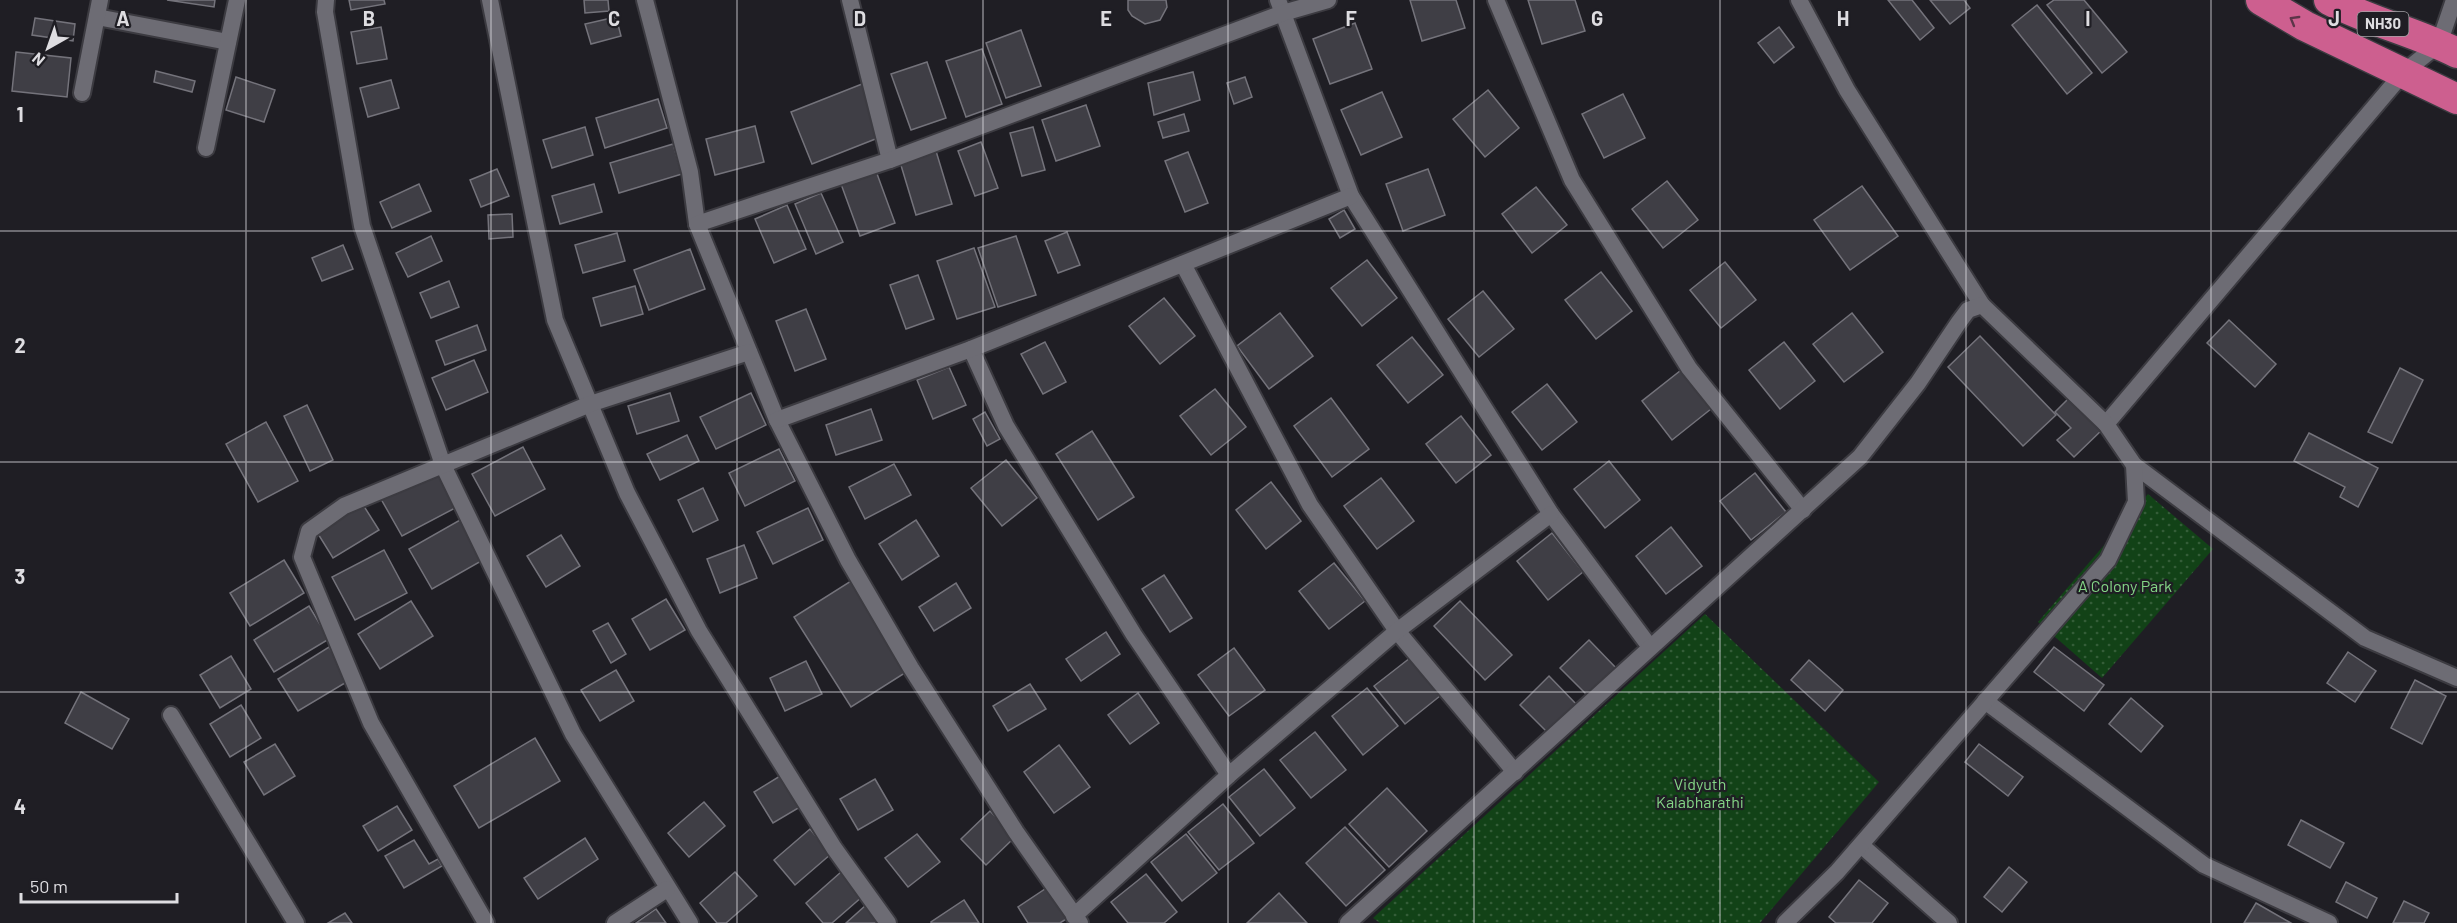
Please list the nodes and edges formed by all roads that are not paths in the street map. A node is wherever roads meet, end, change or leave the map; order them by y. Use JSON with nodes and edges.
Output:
{"nodes":[{"id":1,"x":237,"y":0,"type":"edge"},
{"id":2,"x":326,"y":0,"type":"edge"},
{"id":3,"x":490,"y":0,"type":"edge"},
{"id":4,"x":645,"y":0,"type":"edge"},
{"id":5,"x":850,"y":0,"type":"edge"},
{"id":6,"x":1328,"y":0,"type":"edge"},
{"id":7,"x":1496,"y":0,"type":"edge"},
{"id":8,"x":1799,"y":0,"type":"edge"},
{"id":9,"x":2261,"y":0,"type":"edge"},
{"id":10,"x":2329,"y":0,"type":"edge"},
{"id":11,"x":2454,"y":0,"type":"edge"},
{"id":12,"x":1280,"y":6,"type":"edge"},
{"id":13,"x":98,"y":8,"type":"edge"},
{"id":14,"x":228,"y":42,"type":"junction"},
{"id":15,"x":2448,"y":49,"type":"edge"},
{"id":16,"x":2404,"y":72,"type":"junction"},
{"id":17,"x":82,"y":93,"type":"dead end"},
{"id":18,"x":2457,"y":99,"type":"edge"},
{"id":19,"x":206,"y":148,"type":"dead end"},
{"id":20,"x":890,"y":160,"type":"junction"},
{"id":21,"x":1351,"y":196,"type":"junction"},
{"id":22,"x":697,"y":224,"type":"junction"},
{"id":23,"x":1183,"y":264,"type":"junction"},
{"id":24,"x":1982,"y":305,"type":"junction"},
{"id":25,"x":971,"y":349,"type":"junction"},
{"id":26,"x":748,"y":352,"type":"junction"},
{"id":27,"x":590,"y":404,"type":"junction"},
{"id":28,"x":777,"y":420,"type":"junction"},
{"id":29,"x":2106,"y":424,"type":"junction"},
{"id":30,"x":443,"y":465,"type":"junction"},
{"id":31,"x":2134,"y":465,"type":"junction"},
{"id":32,"x":1803,"y":510,"type":"junction"},
{"id":33,"x":1551,"y":514,"type":"junction"},
{"id":34,"x":1397,"y":631,"type":"junction"},
{"id":35,"x":1650,"y":647,"type":"junction"},
{"id":36,"x":2457,"y":678,"type":"edge"},
{"id":37,"x":1985,"y":701,"type":"junction"},
{"id":38,"x":171,"y":715,"type":"dead end"},
{"id":39,"x":1515,"y":772,"type":"junction"},
{"id":40,"x":1229,"y":775,"type":"junction"},
{"id":41,"x":1861,"y":845,"type":"junction"},
{"id":42,"x":667,"y":889,"type":"junction"},
{"id":43,"x":1077,"y":920,"type":"edge"},
{"id":44,"x":296,"y":923,"type":"edge"},
{"id":45,"x":486,"y":923,"type":"edge"},
{"id":46,"x":615,"y":923,"type":"edge"},
{"id":47,"x":690,"y":923,"type":"edge"},
{"id":48,"x":888,"y":923,"type":"edge"},
{"id":49,"x":1348,"y":923,"type":"edge"},
{"id":50,"x":1785,"y":923,"type":"edge"},
{"id":51,"x":1948,"y":923,"type":"edge"},
{"id":52,"x":2329,"y":923,"type":"edge"}],
"edges":[{"from":1,"to":14,"type":"street"},
{"from":2,"to":30,"type":"street"},
{"from":3,"to":27,"type":"street"},
{"from":4,"to":22,"type":"street"},
{"from":5,"to":20,"type":"street"},
{"from":6,"to":12,"type":"street"},
{"from":7,"to":32,"type":"street"},
{"from":8,"to":24,"type":"street"},
{"from":16,"to":9,"type":"highway","number":"NH30","one_way":true},
{"from":10,"to":15,"type":"highway","number":"NH30"},
{"from":11,"to":15,"type":"street"},
{"from":12,"to":20,"type":"street"},
{"from":12,"to":21,"type":"street"},
{"from":13,"to":14,"type":"street"},
{"from":13,"to":17,"type":"street"},
{"from":14,"to":19,"type":"street"},
{"from":15,"to":16,"type":"street"},
{"from":16,"to":18,"type":"highway","number":"NH30"},
{"from":16,"to":29,"type":"street"},
{"from":20,"to":22,"type":"street"},
{"from":21,"to":23,"type":"street"},
{"from":21,"to":33,"type":"street"},
{"from":22,"to":26,"type":"street"},
{"from":23,"to":25,"type":"street"},
{"from":23,"to":34,"type":"street"},
{"from":24,"to":29,"type":"street"},
{"from":24,"to":32,"type":"street"},
{"from":25,"to":28,"type":"street"},
{"from":25,"to":40,"type":"street"},
{"from":26,"to":27,"type":"street"},
{"from":26,"to":28,"type":"street"},
{"from":27,"to":30,"type":"street"},
{"from":27,"to":48,"type":"street"},
{"from":28,"to":43,"type":"street"},
{"from":29,"to":31,"type":"street"},
{"from":30,"to":42,"type":"street"},
{"from":30,"to":45,"type":"street"},
{"from":31,"to":36,"type":"street"},
{"from":31,"to":37,"type":"street"},
{"from":32,"to":35,"type":"street"},
{"from":33,"to":34,"type":"street"},
{"from":33,"to":35,"type":"street"},
{"from":34,"to":39,"type":"street"},
{"from":34,"to":40,"type":"street"},
{"from":35,"to":39,"type":"street"},
{"from":37,"to":41,"type":"street"},
{"from":37,"to":52,"type":"street"},
{"from":38,"to":44,"type":"street"},
{"from":39,"to":49,"type":"street"},
{"from":40,"to":43,"type":"street"},
{"from":41,"to":50,"type":"street"},
{"from":41,"to":51,"type":"street"},
{"from":42,"to":46,"type":"street"},
{"from":42,"to":47,"type":"street"}]}
